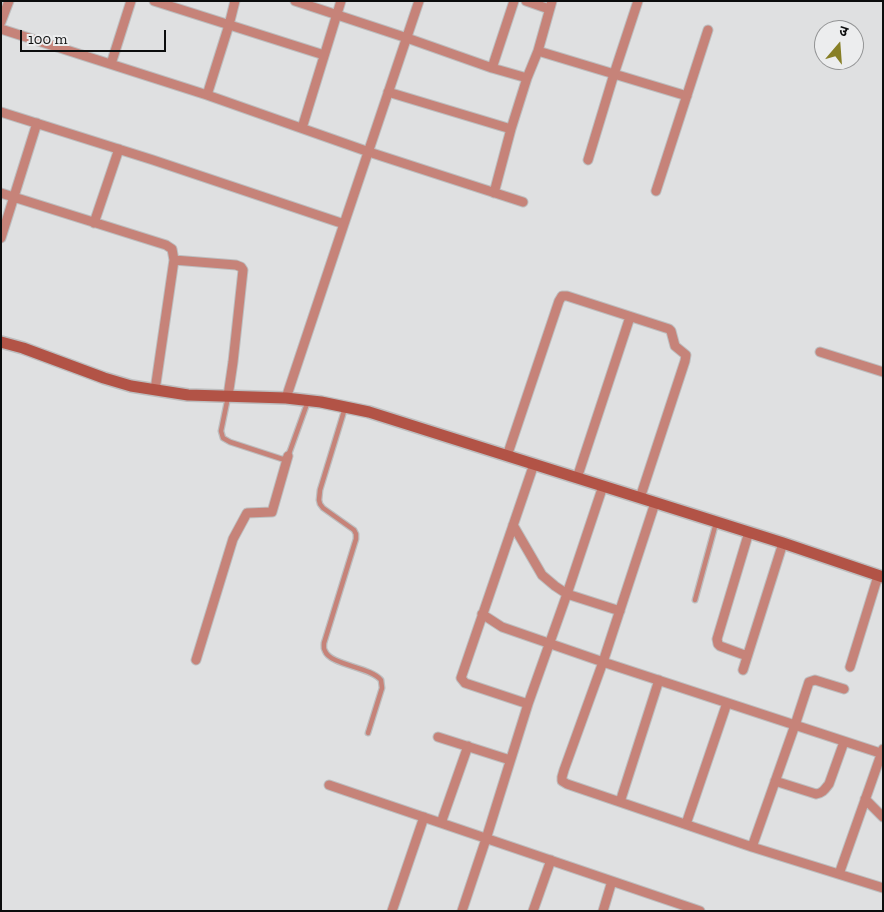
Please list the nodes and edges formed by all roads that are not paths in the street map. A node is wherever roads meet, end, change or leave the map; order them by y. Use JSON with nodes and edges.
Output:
{"nodes":[{"id":1,"x":8,"y":1,"type":"edge"},
{"id":2,"x":131,"y":1,"type":"edge"},
{"id":3,"x":154,"y":1,"type":"edge"},
{"id":4,"x":235,"y":1,"type":"edge"},
{"id":5,"x":295,"y":1,"type":"edge"},
{"id":6,"x":341,"y":1,"type":"edge"},
{"id":7,"x":419,"y":1,"type":"edge"},
{"id":8,"x":514,"y":1,"type":"edge"},
{"id":9,"x":526,"y":1,"type":"edge"},
{"id":10,"x":638,"y":1,"type":"edge"},
{"id":11,"x":550,"y":5,"type":"edge"},
{"id":12,"x":337,"y":15,"type":"junction"},
{"id":13,"x":1,"y":22,"type":"edge"},
{"id":14,"x":229,"y":25,"type":"junction"},
{"id":15,"x":1,"y":29,"type":"edge"},
{"id":16,"x":708,"y":30,"type":"dead end"},
{"id":17,"x":407,"y":38,"type":"junction"},
{"id":18,"x":538,"y":51,"type":"junction"},
{"id":19,"x":324,"y":55,"type":"junction"},
{"id":20,"x":111,"y":64,"type":"junction"},
{"id":21,"x":492,"y":68,"type":"junction"},
{"id":22,"x":614,"y":74,"type":"junction"},
{"id":23,"x":527,"y":78,"type":"junction"},
{"id":24,"x":388,"y":92,"type":"junction"},
{"id":25,"x":207,"y":95,"type":"junction"},
{"id":26,"x":687,"y":96,"type":"junction"},
{"id":27,"x":1,"y":112,"type":"edge"},
{"id":28,"x":37,"y":123,"type":"junction"},
{"id":29,"x":302,"y":128,"type":"junction"},
{"id":30,"x":511,"y":129,"type":"junction"},
{"id":31,"x":119,"y":150,"type":"junction"},
{"id":32,"x":369,"y":152,"type":"junction"},
{"id":33,"x":588,"y":160,"type":"dead end"},
{"id":34,"x":656,"y":191,"type":"dead end"},
{"id":35,"x":1,"y":193,"type":"edge"},
{"id":36,"x":494,"y":193,"type":"junction"},
{"id":37,"x":14,"y":197,"type":"junction"},
{"id":38,"x":523,"y":202,"type":"dead end"},
{"id":39,"x":94,"y":223,"type":"junction"},
{"id":40,"x":344,"y":224,"type":"junction"},
{"id":41,"x":1,"y":238,"type":"edge"},
{"id":42,"x":174,"y":260,"type":"junction"},
{"id":43,"x":630,"y":317,"type":"junction"},
{"id":44,"x":1,"y":342,"type":"edge"},
{"id":45,"x":820,"y":352,"type":"dead end"},
{"id":46,"x":883,"y":372,"type":"edge"},
{"id":47,"x":155,"y":390,"type":"junction"},
{"id":48,"x":228,"y":396,"type":"junction"},
{"id":49,"x":286,"y":398,"type":"junction"},
{"id":50,"x":308,"y":401,"type":"junction"},
{"id":51,"x":346,"y":407,"type":"junction"},
{"id":52,"x":288,"y":456,"type":"junction"},
{"id":53,"x":507,"y":456,"type":"junction"},
{"id":54,"x":534,"y":464,"type":"junction"},
{"id":55,"x":577,"y":478,"type":"junction"},
{"id":56,"x":603,"y":486,"type":"junction"},
{"id":57,"x":640,"y":498,"type":"junction"},
{"id":58,"x":655,"y":503,"type":"junction"},
{"id":59,"x":717,"y":522,"type":"junction"},
{"id":60,"x":513,"y":525,"type":"junction"},
{"id":61,"x":749,"y":532,"type":"junction"},
{"id":62,"x":783,"y":543,"type":"junction"},
{"id":63,"x":880,"y":576,"type":"edge"},
{"id":64,"x":567,"y":594,"type":"junction"},
{"id":65,"x":695,"y":600,"type":"dead end"},
{"id":66,"x":620,"y":611,"type":"junction"},
{"id":67,"x":482,"y":614,"type":"junction"},
{"id":68,"x":550,"y":643,"type":"junction"},
{"id":69,"x":746,"y":656,"type":"junction"},
{"id":70,"x":196,"y":660,"type":"dead end"},
{"id":71,"x":603,"y":662,"type":"junction"},
{"id":72,"x":850,"y":667,"type":"dead end"},
{"id":73,"x":743,"y":670,"type":"dead end"},
{"id":74,"x":659,"y":680,"type":"junction"},
{"id":75,"x":844,"y":689,"type":"dead end"},
{"id":76,"x":727,"y":703,"type":"junction"},
{"id":77,"x":528,"y":704,"type":"junction"},
{"id":78,"x":795,"y":725,"type":"junction"},
{"id":79,"x":368,"y":733,"type":"dead end"},
{"id":80,"x":438,"y":737,"type":"dead end"},
{"id":81,"x":844,"y":742,"type":"junction"},
{"id":82,"x":468,"y":746,"type":"junction"},
{"id":83,"x":882,"y":752,"type":"edge"},
{"id":84,"x":510,"y":760,"type":"junction"},
{"id":85,"x":776,"y":781,"type":"junction"},
{"id":86,"x":329,"y":785,"type":"dead end"},
{"id":87,"x":865,"y":799,"type":"junction"},
{"id":88,"x":620,"y":802,"type":"junction"},
{"id":89,"x":424,"y":817,"type":"junction"},
{"id":90,"x":883,"y":817,"type":"edge"},
{"id":91,"x":441,"y":823,"type":"junction"},
{"id":92,"x":686,"y":824,"type":"junction"},
{"id":93,"x":486,"y":838,"type":"junction"},
{"id":94,"x":752,"y":847,"type":"junction"},
{"id":95,"x":550,"y":860,"type":"junction"},
{"id":96,"x":839,"y":874,"type":"junction"},
{"id":97,"x":612,"y":882,"type":"junction"},
{"id":98,"x":883,"y":888,"type":"edge"},
{"id":99,"x":681,"y":908,"type":"edge"},
{"id":100,"x":392,"y":911,"type":"edge"},
{"id":101,"x":462,"y":911,"type":"edge"},
{"id":102,"x":533,"y":911,"type":"edge"},
{"id":103,"x":603,"y":911,"type":"edge"},
{"id":104,"x":700,"y":911,"type":"edge"}],
"edges":[{"from":1,"to":13,"type":"street"},
{"from":2,"to":20,"type":"street"},
{"from":3,"to":14,"type":"street"},
{"from":4,"to":14,"type":"street"},
{"from":5,"to":12,"type":"street"},
{"from":6,"to":12,"type":"street"},
{"from":7,"to":17,"type":"street"},
{"from":8,"to":21,"type":"street"},
{"from":9,"to":11,"type":"street"},
{"from":10,"to":22,"type":"street"},
{"from":11,"to":18,"type":"street"},
{"from":12,"to":17,"type":"street"},
{"from":12,"to":19,"type":"street"},
{"from":14,"to":19,"type":"street"},
{"from":14,"to":25,"type":"street"},
{"from":15,"to":20,"type":"street"},
{"from":16,"to":26,"type":"street"},
{"from":17,"to":21,"type":"street"},
{"from":17,"to":24,"type":"street"},
{"from":18,"to":22,"type":"street"},
{"from":18,"to":23,"type":"street"},
{"from":19,"to":29,"type":"street"},
{"from":20,"to":25,"type":"street"},
{"from":21,"to":23,"type":"street"},
{"from":22,"to":26,"type":"street"},
{"from":22,"to":33,"type":"street"},
{"from":23,"to":30,"type":"street"},
{"from":24,"to":30,"type":"street"},
{"from":24,"to":32,"type":"street"},
{"from":25,"to":29,"type":"street"},
{"from":26,"to":34,"type":"street"},
{"from":27,"to":28,"type":"street"},
{"from":28,"to":31,"type":"street"},
{"from":28,"to":37,"type":"street"},
{"from":29,"to":32,"type":"street"},
{"from":30,"to":36,"type":"street"},
{"from":31,"to":39,"type":"street"},
{"from":31,"to":40,"type":"street"},
{"from":32,"to":36,"type":"street"},
{"from":32,"to":40,"type":"street"},
{"from":35,"to":37,"type":"street"},
{"from":36,"to":38,"type":"street"},
{"from":37,"to":39,"type":"street"},
{"from":37,"to":41,"type":"street"},
{"from":39,"to":42,"type":"street"},
{"from":40,"to":49,"type":"street"},
{"from":42,"to":47,"type":"street"},
{"from":42,"to":48,"type":"street"},
{"from":43,"to":53,"type":"street"},
{"from":43,"to":55,"type":"street"},
{"from":43,"to":57,"type":"street"},
{"from":44,"to":47,"type":"street"},
{"from":45,"to":46,"type":"street"},
{"from":47,"to":48,"type":"street"},
{"from":48,"to":49,"type":"street"},
{"from":48,"to":52,"type":"lane"},
{"from":49,"to":50,"type":"street"},
{"from":50,"to":51,"type":"street"},
{"from":50,"to":52,"type":"lane"},
{"from":51,"to":53,"type":"street"},
{"from":51,"to":79,"type":"lane"},
{"from":52,"to":70,"type":"street"},
{"from":53,"to":54,"type":"street"},
{"from":54,"to":55,"type":"street"},
{"from":54,"to":60,"type":"street"},
{"from":55,"to":56,"type":"street"},
{"from":56,"to":57,"type":"street"},
{"from":56,"to":64,"type":"street"},
{"from":57,"to":58,"type":"street"},
{"from":58,"to":59,"type":"street"},
{"from":58,"to":66,"type":"street"},
{"from":59,"to":61,"type":"street"},
{"from":59,"to":65,"type":"lane"},
{"from":60,"to":64,"type":"street"},
{"from":60,"to":67,"type":"street"},
{"from":61,"to":62,"type":"street"},
{"from":61,"to":69,"type":"street"},
{"from":62,"to":63,"type":"street"},
{"from":62,"to":69,"type":"street"},
{"from":63,"to":72,"type":"street"},
{"from":64,"to":66,"type":"street"},
{"from":64,"to":68,"type":"street"},
{"from":66,"to":71,"type":"street"},
{"from":67,"to":68,"type":"street"},
{"from":67,"to":77,"type":"street"},
{"from":68,"to":71,"type":"street"},
{"from":68,"to":77,"type":"street"},
{"from":69,"to":73,"type":"street"},
{"from":71,"to":74,"type":"street"},
{"from":71,"to":88,"type":"street"},
{"from":74,"to":76,"type":"street"},
{"from":74,"to":88,"type":"street"},
{"from":75,"to":78,"type":"street"},
{"from":76,"to":78,"type":"street"},
{"from":76,"to":92,"type":"street"},
{"from":77,"to":84,"type":"street"},
{"from":78,"to":81,"type":"street"},
{"from":78,"to":85,"type":"street"},
{"from":80,"to":82,"type":"street"},
{"from":81,"to":83,"type":"street"},
{"from":81,"to":85,"type":"street"},
{"from":82,"to":84,"type":"street"},
{"from":82,"to":91,"type":"street"},
{"from":83,"to":87,"type":"street"},
{"from":84,"to":93,"type":"street"},
{"from":85,"to":94,"type":"street"},
{"from":86,"to":89,"type":"street"},
{"from":87,"to":90,"type":"street"},
{"from":87,"to":96,"type":"street"},
{"from":88,"to":92,"type":"street"},
{"from":89,"to":91,"type":"street"},
{"from":89,"to":100,"type":"street"},
{"from":91,"to":93,"type":"street"},
{"from":92,"to":94,"type":"street"},
{"from":93,"to":95,"type":"street"},
{"from":93,"to":101,"type":"street"},
{"from":94,"to":96,"type":"street"},
{"from":95,"to":97,"type":"street"},
{"from":95,"to":102,"type":"street"},
{"from":96,"to":98,"type":"street"},
{"from":97,"to":99,"type":"street"},
{"from":97,"to":103,"type":"street"},
{"from":99,"to":104,"type":"street"}]}
